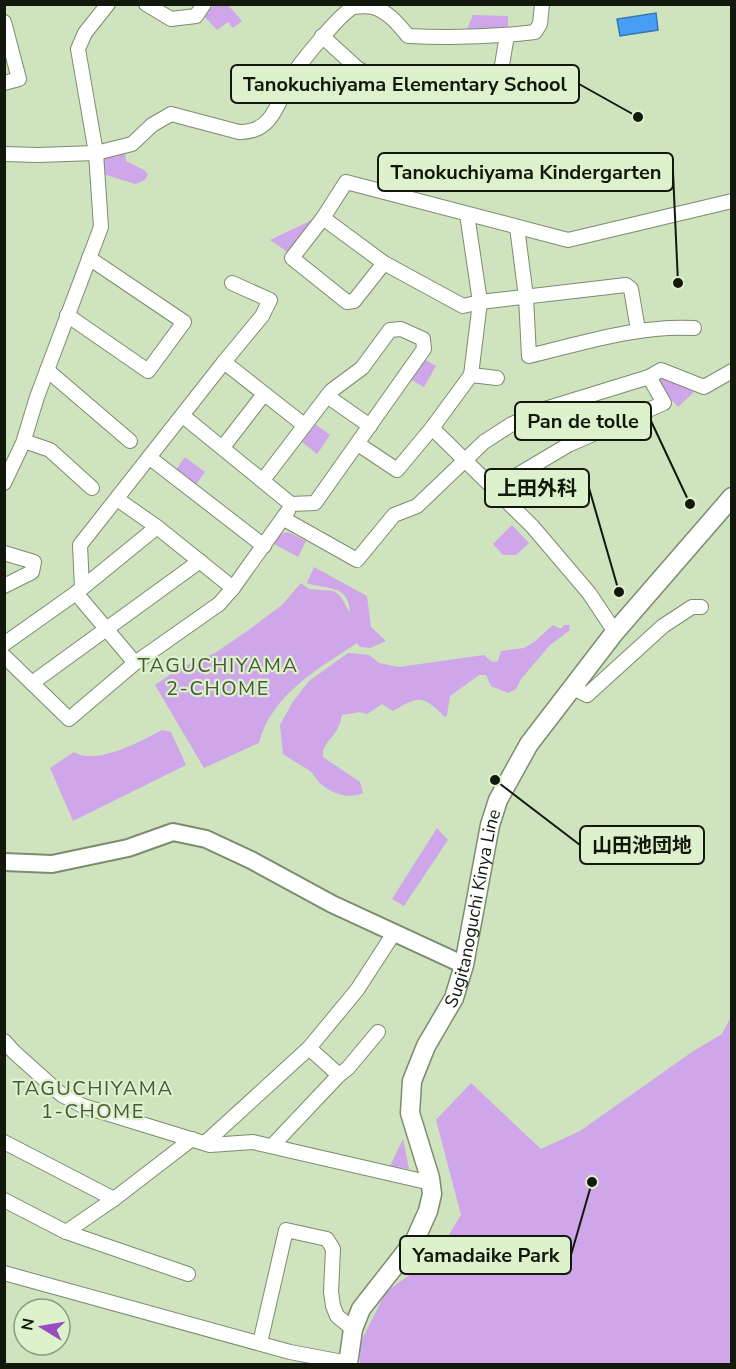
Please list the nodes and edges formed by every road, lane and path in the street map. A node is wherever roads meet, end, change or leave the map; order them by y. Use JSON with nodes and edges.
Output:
{"nodes":[{"id":1,"x":108,"y":4,"type":"edge"},
{"id":2,"x":146,"y":4,"type":"edge"},
{"id":3,"x":204,"y":4,"type":"edge"},
{"id":4,"x":542,"y":4,"type":"edge"},
{"id":5,"x":4,"y":22,"type":"edge"},
{"id":6,"x":507,"y":35,"type":"junction"},
{"id":7,"x":322,"y":36,"type":"junction"},
{"id":8,"x":4,"y":83,"type":"edge"},
{"id":9,"x":4,"y":153,"type":"edge"},
{"id":10,"x":96,"y":153,"type":"junction"},
{"id":11,"x":732,"y":201,"type":"edge"},
{"id":12,"x":467,"y":214,"type":"junction"},
{"id":13,"x":323,"y":218,"type":"junction"},
{"id":14,"x":516,"y":226,"type":"junction"},
{"id":15,"x":89,"y":258,"type":"junction"},
{"id":16,"x":384,"y":263,"type":"junction"},
{"id":17,"x":232,"y":284,"type":"dead end"},
{"id":18,"x":526,"y":297,"type":"junction"},
{"id":19,"x":480,"y":302,"type":"junction"},
{"id":20,"x":67,"y":315,"type":"junction"},
{"id":21,"x":694,"y":328,"type":"dead end"},
{"id":22,"x":638,"y":330,"type":"junction"},
{"id":23,"x":224,"y":362,"type":"junction"},
{"id":24,"x":47,"y":370,"type":"junction"},
{"id":25,"x":732,"y":371,"type":"edge"},
{"id":26,"x":471,"y":375,"type":"junction"},
{"id":27,"x":649,"y":376,"type":"junction"},
{"id":28,"x":497,"y":378,"type":"dead end"},
{"id":29,"x":264,"y":394,"type":"junction"},
{"id":30,"x":327,"y":396,"type":"junction"},
{"id":31,"x":183,"y":416,"type":"junction"},
{"id":32,"x":304,"y":425,"type":"junction"},
{"id":33,"x":370,"y":426,"type":"junction"},
{"id":34,"x":432,"y":428,"type":"junction"},
{"id":35,"x":24,"y":441,"type":"junction"},
{"id":36,"x":130,"y":441,"type":"dead end"},
{"id":37,"x":357,"y":444,"type":"junction"},
{"id":38,"x":223,"y":447,"type":"junction"},
{"id":39,"x":150,"y":458,"type":"junction"},
{"id":40,"x":465,"y":459,"type":"junction"},
{"id":41,"x":264,"y":480,"type":"junction"},
{"id":42,"x":4,"y":483,"type":"edge"},
{"id":43,"x":92,"y":488,"type":"dead end"},
{"id":44,"x":494,"y":489,"type":"junction"},
{"id":45,"x":732,"y":496,"type":"edge"},
{"id":46,"x":117,"y":499,"type":"junction"},
{"id":47,"x":291,"y":504,"type":"junction"},
{"id":48,"x":284,"y":519,"type":"junction"},
{"id":49,"x":157,"y":527,"type":"junction"},
{"id":50,"x":264,"y":546,"type":"junction"},
{"id":51,"x":4,"y":553,"type":"edge"},
{"id":52,"x":200,"y":561,"type":"junction"},
{"id":53,"x":4,"y":586,"type":"edge"},
{"id":54,"x":233,"y":588,"type":"junction"},
{"id":55,"x":79,"y":591,"type":"junction"},
{"id":56,"x":700,"y":607,"type":"dead end"},
{"id":57,"x":106,"y":628,"type":"junction"},
{"id":58,"x":615,"y":632,"type":"junction"},
{"id":59,"x":4,"y":644,"type":"edge"},
{"id":60,"x":4,"y":657,"type":"edge"},
{"id":61,"x":135,"y":663,"type":"junction"},
{"id":62,"x":32,"y":683,"type":"junction"},
{"id":63,"x":573,"y":688,"type":"junction"},
{"id":64,"x":4,"y":862,"type":"edge"},
{"id":65,"x":394,"y":933,"type":"junction"},
{"id":66,"x":464,"y":965,"type":"junction"},
{"id":67,"x":378,"y":1032,"type":"dead end"},
{"id":68,"x":4,"y":1041,"type":"edge"},
{"id":69,"x":309,"y":1048,"type":"junction"},
{"id":70,"x":339,"y":1075,"type":"junction"},
{"id":71,"x":198,"y":1141,"type":"junction"},
{"id":72,"x":4,"y":1142,"type":"edge"},
{"id":73,"x":272,"y":1146,"type":"junction"},
{"id":74,"x":431,"y":1183,"type":"junction"},
{"id":75,"x":114,"y":1199,"type":"junction"},
{"id":76,"x":4,"y":1200,"type":"edge"},
{"id":77,"x":66,"y":1232,"type":"junction"},
{"id":78,"x":4,"y":1273,"type":"edge"},
{"id":79,"x":188,"y":1274,"type":"dead end"},
{"id":80,"x":353,"y":1329,"type":"junction"},
{"id":81,"x":260,"y":1343,"type":"junction"},
{"id":82,"x":348,"y":1364,"type":"edge"}],
"edges":[{"from":1,"to":10,"type":"street"},
{"from":2,"to":3,"type":"street"},
{"from":4,"to":6,"type":"street"},
{"from":5,"to":8,"type":"street"},
{"from":6,"to":7,"type":"street"},
{"from":6,"to":7,"type":"street"},
{"from":7,"to":10,"type":"street"},
{"from":9,"to":10,"type":"street"},
{"from":10,"to":15,"type":"street"},
{"from":11,"to":14,"type":"street"},
{"from":12,"to":13,"type":"street"},
{"from":12,"to":14,"type":"street"},
{"from":12,"to":19,"type":"street"},
{"from":13,"to":16,"type":"street"},
{"from":13,"to":16,"type":"street"},
{"from":14,"to":18,"type":"street"},
{"from":15,"to":20,"type":"street"},
{"from":15,"to":20,"type":"street"},
{"from":16,"to":19,"type":"street"},
{"from":17,"to":23,"type":"street"},
{"from":18,"to":19,"type":"street"},
{"from":18,"to":22,"type":"street"},
{"from":18,"to":22,"type":"street"},
{"from":19,"to":26,"type":"street"},
{"from":20,"to":24,"type":"street"},
{"from":21,"to":22,"type":"street"},
{"from":23,"to":29,"type":"street"},
{"from":23,"to":31,"type":"street"},
{"from":24,"to":35,"type":"street"},
{"from":24,"to":36,"type":"street"},
{"from":25,"to":27,"type":"street"},
{"from":26,"to":28,"type":"street"},
{"from":26,"to":34,"type":"street"},
{"from":27,"to":40,"type":"street"},
{"from":27,"to":44,"type":"street"},
{"from":29,"to":32,"type":"street"},
{"from":29,"to":38,"type":"street"},
{"from":30,"to":32,"type":"street"},
{"from":30,"to":33,"type":"street"},
{"from":30,"to":33,"type":"street"},
{"from":31,"to":38,"type":"street"},
{"from":31,"to":39,"type":"street"},
{"from":32,"to":41,"type":"street"},
{"from":33,"to":37,"type":"street"},
{"from":34,"to":37,"type":"street"},
{"from":34,"to":40,"type":"street"},
{"from":35,"to":42,"type":"street"},
{"from":35,"to":43,"type":"street"},
{"from":37,"to":47,"type":"street"},
{"from":38,"to":41,"type":"street"},
{"from":39,"to":46,"type":"street"},
{"from":39,"to":50,"type":"street"},
{"from":40,"to":44,"type":"street"},
{"from":40,"to":48,"type":"street"},
{"from":41,"to":47,"type":"street"},
{"from":44,"to":58,"type":"street"},
{"from":45,"to":58,"type":"main road","name":"Sugitanoguchi Kinya Line"},
{"from":46,"to":49,"type":"street"},
{"from":46,"to":55,"type":"street"},
{"from":47,"to":48,"type":"street"},
{"from":48,"to":50,"type":"street"},
{"from":49,"to":52,"type":"street"},
{"from":49,"to":55,"type":"street"},
{"from":50,"to":54,"type":"street"},
{"from":51,"to":53,"type":"street"},
{"from":52,"to":54,"type":"street"},
{"from":52,"to":57,"type":"street"},
{"from":54,"to":61,"type":"street"},
{"from":55,"to":57,"type":"street"},
{"from":55,"to":59,"type":"street"},
{"from":56,"to":63,"type":"street"},
{"from":57,"to":61,"type":"street"},
{"from":57,"to":62,"type":"street"},
{"from":58,"to":63,"type":"main road","name":"Sugitanoguchi Kinya Line"},
{"from":60,"to":62,"type":"street"},
{"from":61,"to":62,"type":"street"},
{"from":63,"to":66,"type":"main road","name":"Sugitanoguchi Kinya Line"},
{"from":64,"to":65,"type":"street"},
{"from":65,"to":66,"type":"street"},
{"from":65,"to":69,"type":"street"},
{"from":66,"to":74,"type":"main road","name":"Sugitanoguchi Kinya Line"},
{"from":67,"to":70,"type":"street"},
{"from":68,"to":71,"type":"street"},
{"from":69,"to":70,"type":"street"},
{"from":69,"to":71,"type":"street"},
{"from":70,"to":73,"type":"street"},
{"from":71,"to":73,"type":"street"},
{"from":71,"to":75,"type":"street"},
{"from":72,"to":75,"type":"street"},
{"from":73,"to":74,"type":"street"},
{"from":74,"to":80,"type":"main road","name":"Sugitanoguchi Kinya Line"},
{"from":75,"to":77,"type":"street"},
{"from":76,"to":77,"type":"street"},
{"from":77,"to":79,"type":"street"},
{"from":78,"to":81,"type":"street"},
{"from":80,"to":81,"type":"street"},
{"from":80,"to":82,"type":"main road","name":"Sugitanoguchi Kinya Line"},
{"from":81,"to":82,"type":"street"}]}
